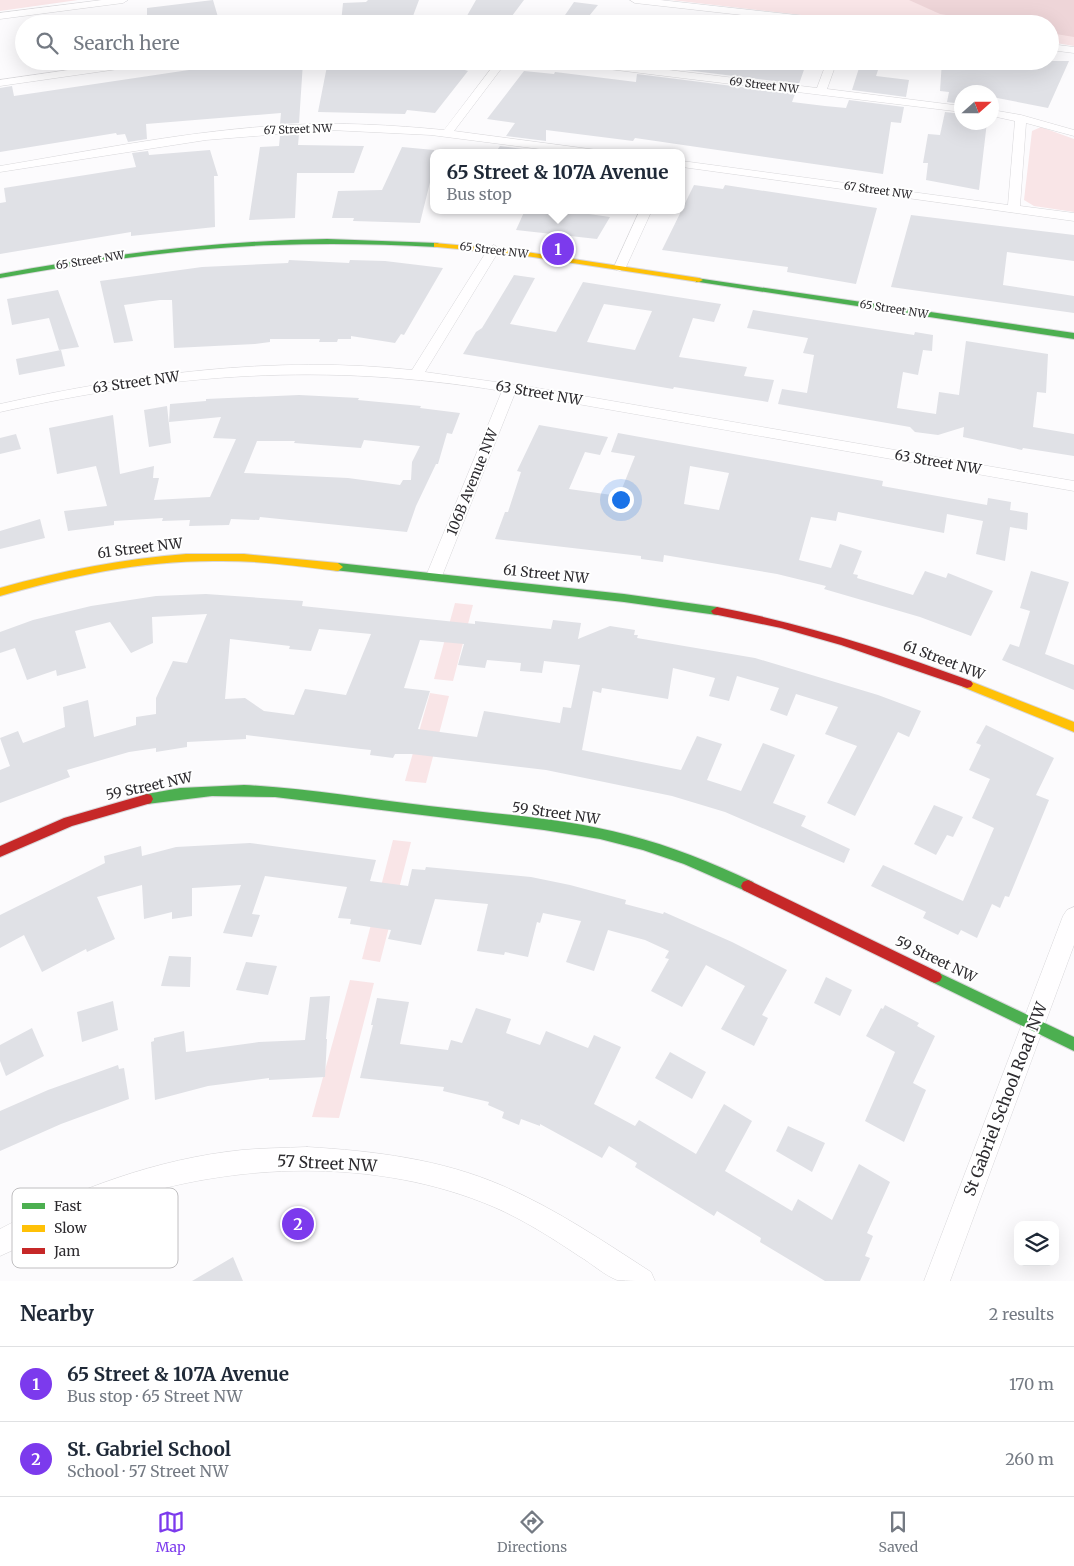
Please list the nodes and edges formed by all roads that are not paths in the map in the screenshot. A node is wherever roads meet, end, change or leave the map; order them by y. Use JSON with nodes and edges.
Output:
{"nodes":[{"id":1,"x":124,"y":0,"type":"edge"},
{"id":2,"x":636,"y":0,"type":"edge"},
{"id":3,"x":22,"y":14,"type":"joint"},
{"id":4,"x":772,"y":15,"type":"edge"},
{"id":5,"x":0,"y":16,"type":"edge"},
{"id":6,"x":1059,"y":48,"type":"edge"},
{"id":7,"x":1074,"y":50,"type":"edge"},
{"id":8,"x":38,"y":70,"type":"edge"},
{"id":9,"x":93,"y":70,"type":"edge"},
{"id":10,"x":495,"y":70,"type":"edge"},
{"id":11,"x":641,"y":70,"type":"edge"},
{"id":12,"x":829,"y":70,"type":"edge"},
{"id":13,"x":40,"y":78,"type":"junction"},
{"id":14,"x":0,"y":83,"type":"edge"},
{"id":15,"x":821,"y":92,"type":"junction"},
{"id":16,"x":954,"y":108,"type":"edge"},
{"id":17,"x":999,"y":114,"type":"edge"},
{"id":18,"x":1022,"y":118,"type":"junction"},
{"id":19,"x":446,"y":133,"type":"junction"},
{"id":20,"x":1074,"y":133,"type":"edge"},
{"id":21,"x":567,"y":149,"type":"edge"},
{"id":22,"x":685,"y":164,"type":"edge"},
{"id":23,"x":0,"y":169,"type":"edge"},
{"id":24,"x":1014,"y":208,"type":"junction"},
{"id":25,"x":644,"y":214,"type":"edge"},
{"id":26,"x":1074,"y":216,"type":"edge"},
{"id":27,"x":494,"y":250,"type":"junction"},
{"id":28,"x":620,"y":267,"type":"junction"},
{"id":29,"x":0,"y":276,"type":"edge"},
{"id":30,"x":1074,"y":336,"type":"edge"},
{"id":31,"x":416,"y":374,"type":"junction"},
{"id":32,"x":510,"y":388,"type":"junction"},
{"id":33,"x":0,"y":408,"type":"edge"},
{"id":34,"x":1074,"y":486,"type":"edge"},
{"id":35,"x":434,"y":576,"type":"junction"},
{"id":36,"x":0,"y":592,"type":"edge"},
{"id":37,"x":1074,"y":727,"type":"edge"},
{"id":38,"x":0,"y":852,"type":"edge"},
{"id":39,"x":1074,"y":916,"type":"edge"},
{"id":40,"x":1034,"y":1024,"type":"junction"},
{"id":41,"x":1074,"y":1044,"type":"edge"},
{"id":42,"x":125,"y":1188,"type":"edge"},
{"id":43,"x":12,"y":1237,"type":"edge"},
{"id":44,"x":0,"y":1243,"type":"edge"},
{"id":45,"x":642,"y":1281,"type":"edge"},
{"id":46,"x":936,"y":1281,"type":"edge"}],
"edges":[{"from":1,"to":3,"type":"street"},
{"from":2,"to":4,"type":"street"},
{"from":3,"to":5,"type":"street"},
{"from":6,"to":7,"type":"street"},
{"from":8,"to":13,"type":"street"},
{"from":9,"to":13,"type":"street"},
{"from":10,"to":19,"type":"street"},
{"from":11,"to":15,"type":"street","name":"69 Street NW"},
{"from":12,"to":15,"type":"street"},
{"from":13,"to":14,"type":"street"},
{"from":15,"to":16,"type":"street","name":"69 Street NW"},
{"from":17,"to":18,"type":"street"},
{"from":18,"to":20,"type":"street"},
{"from":18,"to":24,"type":"street"},
{"from":19,"to":21,"type":"street","name":"67 Street NW"},
{"from":19,"to":23,"type":"street","name":"67 Street NW"},
{"from":22,"to":24,"type":"street","name":"67 Street NW"},
{"from":24,"to":26,"type":"street","name":"67 Street NW"},
{"from":25,"to":28,"type":"street"},
{"from":27,"to":28,"type":"street","name":"65 Street NW"},
{"from":27,"to":29,"type":"street","name":"65 Street NW"},
{"from":27,"to":31,"type":"street"},
{"from":28,"to":30,"type":"street","name":"65 Street NW"},
{"from":31,"to":32,"type":"street","name":"63 Street NW"},
{"from":31,"to":33,"type":"street","name":"63 Street NW"},
{"from":32,"to":34,"type":"street","name":"63 Street NW"},
{"from":32,"to":35,"type":"street","name":"106B Avenue NW"},
{"from":35,"to":36,"type":"street","name":"61 Street NW"},
{"from":35,"to":37,"type":"street","name":"61 Street NW"},
{"from":38,"to":40,"type":"street","name":"59 Street NW"},
{"from":39,"to":40,"type":"street","name":"St Gabriel School Road NW"},
{"from":40,"to":41,"type":"street","name":"59 Street NW"},
{"from":40,"to":46,"type":"street","name":"St Gabriel School Road NW"},
{"from":42,"to":45,"type":"street","name":"57 Street NW"},
{"from":43,"to":44,"type":"street","name":"57 Street NW"}]}
